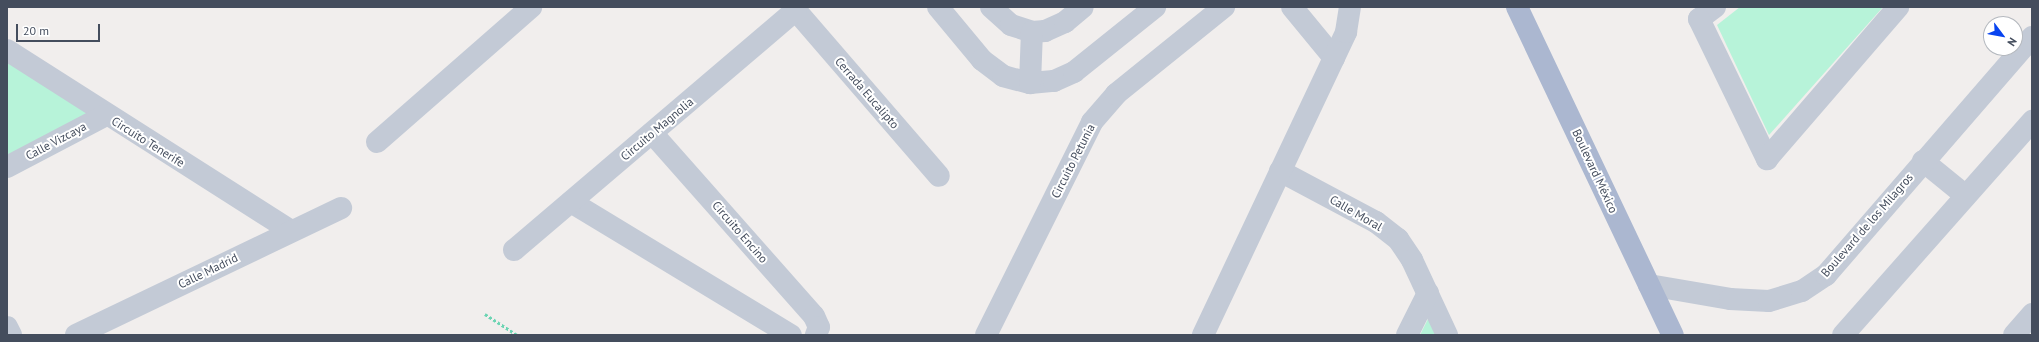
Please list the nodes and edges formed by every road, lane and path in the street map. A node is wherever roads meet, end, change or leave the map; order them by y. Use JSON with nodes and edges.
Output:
{"nodes":[{"id":1,"x":531,"y":7,"type":"edge"},
{"id":2,"x":938,"y":7,"type":"edge"},
{"id":3,"x":992,"y":7,"type":"edge"},
{"id":4,"x":1083,"y":7,"type":"edge"},
{"id":5,"x":1155,"y":7,"type":"edge"},
{"id":6,"x":1224,"y":7,"type":"edge"},
{"id":7,"x":1292,"y":7,"type":"edge"},
{"id":8,"x":1350,"y":7,"type":"edge"},
{"id":9,"x":1517,"y":7,"type":"edge"},
{"id":10,"x":1715,"y":7,"type":"edge"},
{"id":11,"x":1898,"y":7,"type":"edge"},
{"id":12,"x":794,"y":9,"type":"edge"},
{"id":13,"x":1032,"y":32,"type":"junction"},
{"id":14,"x":2032,"y":37,"type":"edge"},
{"id":15,"x":7,"y":50,"type":"edge"},
{"id":16,"x":1334,"y":58,"type":"junction"},
{"id":17,"x":1030,"y":83,"type":"junction"},
{"id":18,"x":106,"y":115,"type":"junction"},
{"id":19,"x":2032,"y":122,"type":"edge"},
{"id":20,"x":652,"y":133,"type":"junction"},
{"id":21,"x":377,"y":142,"type":"dead end"},
{"id":22,"x":1923,"y":161,"type":"junction"},
{"id":23,"x":7,"y":167,"type":"edge"},
{"id":24,"x":1280,"y":171,"type":"junction"},
{"id":25,"x":939,"y":176,"type":"dead end"},
{"id":26,"x":1966,"y":196,"type":"junction"},
{"id":27,"x":571,"y":202,"type":"junction"},
{"id":28,"x":341,"y":208,"type":"dead end"},
{"id":29,"x":291,"y":232,"type":"junction"},
{"id":30,"x":514,"y":250,"type":"dead end"},
{"id":31,"x":1649,"y":285,"type":"junction"},
{"id":32,"x":1428,"y":293,"type":"junction"},
{"id":33,"x":485,"y":314,"type":"dead end"},
{"id":34,"x":2032,"y":314,"type":"edge"},
{"id":35,"x":7,"y":327,"type":"edge"},
{"id":36,"x":11,"y":335,"type":"edge"},
{"id":37,"x":76,"y":335,"type":"edge"},
{"id":38,"x":517,"y":335,"type":"edge"},
{"id":39,"x":791,"y":335,"type":"edge"},
{"id":40,"x":816,"y":335,"type":"edge"},
{"id":41,"x":986,"y":335,"type":"edge"},
{"id":42,"x":1203,"y":335,"type":"edge"},
{"id":43,"x":1407,"y":335,"type":"edge"},
{"id":44,"x":1448,"y":335,"type":"edge"},
{"id":45,"x":1673,"y":335,"type":"edge"},
{"id":46,"x":1843,"y":335,"type":"edge"},
{"id":47,"x":2014,"y":335,"type":"edge"}],
"edges":[{"from":1,"to":21,"type":"street"},
{"from":2,"to":17,"type":"street"},
{"from":3,"to":13,"type":"street"},
{"from":4,"to":13,"type":"street"},
{"from":5,"to":17,"type":"street"},
{"from":6,"to":41,"type":"street","name":"Circuito Petunia"},
{"from":7,"to":16,"type":"street"},
{"from":8,"to":16,"type":"street"},
{"from":9,"to":31,"type":"main road","name":"Boulevard México"},
{"from":10,"to":11,"type":"street"},
{"from":12,"to":20,"type":"street","name":"Circuito Magnolia"},
{"from":12,"to":25,"type":"street","name":"Cerrada Eucalipto"},
{"from":13,"to":17,"type":"street"},
{"from":14,"to":22,"type":"street","name":"Boulevard de los Milagros"},
{"from":15,"to":18,"type":"street","name":"Circuito Tenerife"},
{"from":16,"to":24,"type":"street"},
{"from":18,"to":23,"type":"street","name":"Calle Vizcaya"},
{"from":18,"to":29,"type":"street","name":"Circuito Tenerife"},
{"from":19,"to":26,"type":"street"},
{"from":20,"to":27,"type":"street","name":"Circuito Magnolia"},
{"from":20,"to":40,"type":"street","name":"Circuito Encino"},
{"from":22,"to":26,"type":"street"},
{"from":22,"to":31,"type":"street","name":"Boulevard de los Milagros"},
{"from":24,"to":32,"type":"street","name":"Calle Moral"},
{"from":24,"to":42,"type":"street"},
{"from":26,"to":46,"type":"street"},
{"from":27,"to":30,"type":"street","name":"Circuito Magnolia"},
{"from":27,"to":39,"type":"street"},
{"from":28,"to":29,"type":"street","name":"Calle Madrid"},
{"from":29,"to":37,"type":"street","name":"Calle Madrid"},
{"from":31,"to":45,"type":"main road","name":"Boulevard México"},
{"from":32,"to":43,"type":"street"},
{"from":32,"to":44,"type":"street","name":"Calle Moral"},
{"from":33,"to":38,"type":"path"},
{"from":34,"to":47,"type":"street"},
{"from":35,"to":36,"type":"street"}]}
